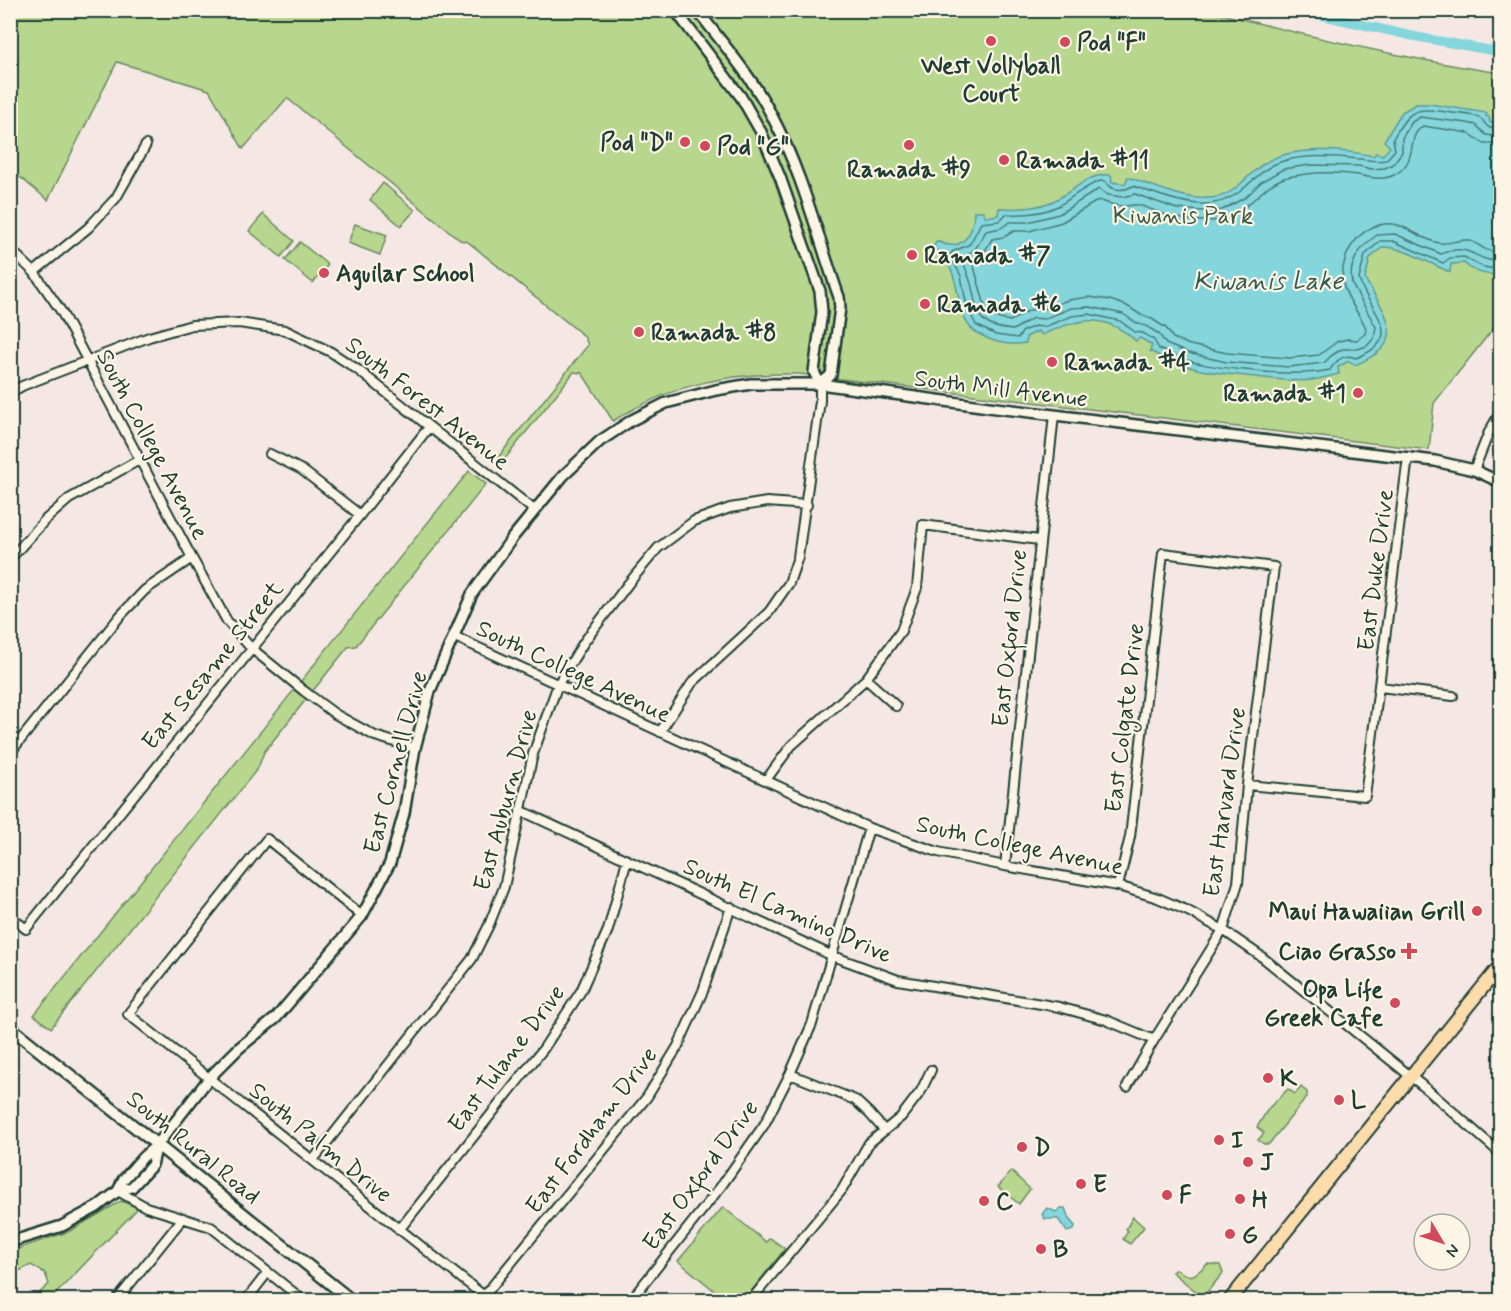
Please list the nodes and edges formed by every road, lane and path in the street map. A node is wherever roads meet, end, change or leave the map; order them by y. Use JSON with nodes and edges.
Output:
{"nodes":[{"id":1,"x":675,"y":10,"type":"edge"},
{"id":2,"x":697,"y":10,"type":"edge"},
{"id":3,"x":776,"y":124,"type":"junction"},
{"id":4,"x":761,"y":132,"type":"junction"},
{"id":5,"x":146,"y":146,"type":"dead end"},
{"id":6,"x":10,"y":249,"type":"edge"},
{"id":7,"x":34,"y":272,"type":"junction"},
{"id":8,"x":817,"y":346,"type":"junction"},
{"id":9,"x":834,"y":348,"type":"junction"},
{"id":10,"x":87,"y":362,"type":"junction"},
{"id":11,"x":820,"y":384,"type":"junction"},
{"id":12,"x":10,"y":393,"type":"edge"},
{"id":13,"x":1500,"y":413,"type":"edge"},
{"id":14,"x":1054,"y":415,"type":"junction"},
{"id":15,"x":429,"y":426,"type":"junction"},
{"id":16,"x":270,"y":454,"type":"dead end"},
{"id":17,"x":1408,"y":457,"type":"junction"},
{"id":18,"x":140,"y":460,"type":"junction"},
{"id":19,"x":1474,"y":470,"type":"junction"},
{"id":20,"x":1500,"y":482,"type":"edge"},
{"id":21,"x":807,"y":505,"type":"junction"},
{"id":22,"x":534,"y":510,"type":"junction"},
{"id":23,"x":360,"y":515,"type":"junction"},
{"id":24,"x":1039,"y":540,"type":"junction"},
{"id":25,"x":1163,"y":553,"type":"joint"},
{"id":26,"x":192,"y":558,"type":"junction"},
{"id":27,"x":10,"y":559,"type":"edge"},
{"id":28,"x":453,"y":636,"type":"junction"},
{"id":29,"x":251,"y":648,"type":"junction"},
{"id":30,"x":866,"y":679,"type":"junction"},
{"id":31,"x":558,"y":684,"type":"junction"},
{"id":32,"x":1380,"y":687,"type":"junction"},
{"id":33,"x":1453,"y":696,"type":"dead end"},
{"id":34,"x":896,"y":706,"type":"dead end"},
{"id":35,"x":660,"y":732,"type":"junction"},
{"id":36,"x":415,"y":748,"type":"junction"},
{"id":37,"x":10,"y":753,"type":"edge"},
{"id":38,"x":766,"y":780,"type":"junction"},
{"id":39,"x":1247,"y":785,"type":"junction"},
{"id":40,"x":520,"y":810,"type":"junction"},
{"id":41,"x":869,"y":828,"type":"junction"},
{"id":42,"x":627,"y":860,"type":"junction"},
{"id":43,"x":1005,"y":866,"type":"junction"},
{"id":44,"x":1118,"y":886,"type":"junction"},
{"id":45,"x":731,"y":907,"type":"junction"},
{"id":46,"x":10,"y":916,"type":"edge"},
{"id":47,"x":362,"y":916,"type":"junction"},
{"id":48,"x":1223,"y":930,"type":"junction"},
{"id":49,"x":833,"y":956,"type":"junction"},
{"id":50,"x":1500,"y":966,"type":"edge"},
{"id":51,"x":10,"y":1027,"type":"edge"},
{"id":52,"x":1154,"y":1040,"type":"junction"},
{"id":53,"x":931,"y":1070,"type":"dead end"},
{"id":54,"x":790,"y":1074,"type":"junction"},
{"id":55,"x":1410,"y":1076,"type":"junction"},
{"id":56,"x":210,"y":1077,"type":"junction"},
{"id":57,"x":1128,"y":1087,"type":"dead end"},
{"id":58,"x":884,"y":1130,"type":"junction"},
{"id":59,"x":158,"y":1145,"type":"junction"},
{"id":60,"x":1500,"y":1153,"type":"edge"},
{"id":61,"x":313,"y":1160,"type":"junction"},
{"id":62,"x":118,"y":1191,"type":"junction"},
{"id":63,"x":183,"y":1218,"type":"junction"},
{"id":64,"x":399,"y":1230,"type":"junction"},
{"id":65,"x":10,"y":1242,"type":"edge"},
{"id":66,"x":268,"y":1272,"type":"junction"},
{"id":67,"x":487,"y":1298,"type":"edge"},
{"id":68,"x":117,"y":1300,"type":"edge"},
{"id":69,"x":246,"y":1300,"type":"edge"},
{"id":70,"x":303,"y":1300,"type":"edge"},
{"id":71,"x":351,"y":1300,"type":"edge"},
{"id":72,"x":631,"y":1300,"type":"edge"},
{"id":73,"x":751,"y":1300,"type":"edge"},
{"id":74,"x":1230,"y":1300,"type":"edge"}],
"edges":[{"from":1,"to":4,"type":"street"},
{"from":2,"to":3,"type":"street"},
{"from":3,"to":4,"type":"street"},
{"from":3,"to":9,"type":"street"},
{"from":4,"to":8,"type":"street"},
{"from":5,"to":7,"type":"street"},
{"from":6,"to":7,"type":"street","name":"South College Avenue"},
{"from":7,"to":10,"type":"street","name":"South College Avenue"},
{"from":8,"to":9,"type":"street"},
{"from":8,"to":11,"type":"street"},
{"from":9,"to":11,"type":"street"},
{"from":10,"to":12,"type":"street","name":"South Forest Avenue"},
{"from":10,"to":15,"type":"street","name":"South Forest Avenue"},
{"from":10,"to":18,"type":"street","name":"South College Avenue"},
{"from":11,"to":14,"type":"street","name":"South Mill Avenue"},
{"from":11,"to":21,"type":"street"},
{"from":11,"to":22,"type":"street","name":"South Mill Avenue"},
{"from":13,"to":19,"type":"street"},
{"from":14,"to":17,"type":"street","name":"South Mill Avenue"},
{"from":14,"to":24,"type":"street","name":"East Oxford Drive"},
{"from":15,"to":22,"type":"street","name":"South Forest Avenue"},
{"from":15,"to":23,"type":"street","name":"East Sesame Street"},
{"from":16,"to":23,"type":"street"},
{"from":17,"to":19,"type":"street","name":"South Mill Avenue"},
{"from":17,"to":32,"type":"street","name":"East Duke Drive"},
{"from":18,"to":26,"type":"street","name":"South College Avenue"},
{"from":18,"to":27,"type":"street"},
{"from":19,"to":20,"type":"street","name":"South Mill Avenue"},
{"from":21,"to":31,"type":"street","name":"East Auburn Drive"},
{"from":21,"to":35,"type":"street"},
{"from":22,"to":28,"type":"street","name":"East Cornell Drive"},
{"from":23,"to":29,"type":"street","name":"East Sesame Street"},
{"from":24,"to":30,"type":"street"},
{"from":24,"to":43,"type":"street","name":"East Oxford Drive"},
{"from":25,"to":39,"type":"street","name":"East Harvard Drive"},
{"from":25,"to":44,"type":"street","name":"East Colgate Drive"},
{"from":26,"to":29,"type":"street","name":"South College Avenue"},
{"from":26,"to":37,"type":"street"},
{"from":28,"to":31,"type":"street","name":"South College Avenue"},
{"from":28,"to":36,"type":"street","name":"East Cornell Drive"},
{"from":29,"to":36,"type":"street","name":"South College Avenue"},
{"from":29,"to":46,"type":"street","name":"East Sesame Street"},
{"from":30,"to":34,"type":"street"},
{"from":30,"to":38,"type":"street"},
{"from":31,"to":35,"type":"street","name":"South College Avenue"},
{"from":31,"to":40,"type":"street","name":"East Auburn Drive"},
{"from":32,"to":33,"type":"street","name":"East Duke Drive"},
{"from":32,"to":39,"type":"street","name":"East Duke Drive"},
{"from":35,"to":38,"type":"street","name":"South College Avenue"},
{"from":36,"to":47,"type":"street","name":"East Cornell Drive"},
{"from":38,"to":41,"type":"street","name":"South College Avenue"},
{"from":39,"to":48,"type":"street","name":"East Harvard Drive"},
{"from":40,"to":42,"type":"street","name":"South El Camino Drive"},
{"from":40,"to":61,"type":"street","name":"East Auburn Drive"},
{"from":41,"to":43,"type":"street","name":"South College Avenue"},
{"from":41,"to":49,"type":"street","name":"East Oxford Drive"},
{"from":42,"to":45,"type":"street","name":"South El Camino Drive"},
{"from":42,"to":64,"type":"street","name":"East Tulane Drive"},
{"from":43,"to":44,"type":"street","name":"South College Avenue"},
{"from":44,"to":48,"type":"street","name":"South College Avenue"},
{"from":45,"to":49,"type":"street","name":"South El Camino Drive"},
{"from":45,"to":67,"type":"street","name":"East Fordham Drive"},
{"from":47,"to":56,"type":"street","name":"East Cornell Drive"},
{"from":47,"to":56,"type":"street","name":"South Palm Drive"},
{"from":48,"to":52,"type":"street","name":"East Harvard Drive"},
{"from":48,"to":55,"type":"street","name":"South College Avenue"},
{"from":49,"to":52,"type":"street","name":"South El Camino Drive"},
{"from":49,"to":54,"type":"street","name":"East Oxford Drive"},
{"from":50,"to":55,"type":"main road"},
{"from":51,"to":59,"type":"main road","name":"South Rural Road"},
{"from":52,"to":57,"type":"street","name":"East Harvard Drive"},
{"from":53,"to":58,"type":"street"},
{"from":54,"to":58,"type":"street"},
{"from":54,"to":72,"type":"street","name":"East Oxford Drive"},
{"from":55,"to":60,"type":"street","name":"South College Avenue"},
{"from":55,"to":74,"type":"main road"},
{"from":56,"to":59,"type":"street","name":"East Cornell Drive"},
{"from":56,"to":61,"type":"street","name":"South Palm Drive"},
{"from":58,"to":73,"type":"street"},
{"from":59,"to":62,"type":"street","name":"East Cornell Drive"},
{"from":59,"to":71,"type":"main road","name":"South Rural Road"},
{"from":61,"to":64,"type":"street","name":"South Palm Drive"},
{"from":62,"to":63,"type":"street"},
{"from":62,"to":65,"type":"street","name":"East Cornell Drive"},
{"from":63,"to":66,"type":"street"},
{"from":63,"to":68,"type":"street"},
{"from":64,"to":67,"type":"street","name":"South Palm Drive"},
{"from":66,"to":69,"type":"street"},
{"from":66,"to":70,"type":"street"}]}
